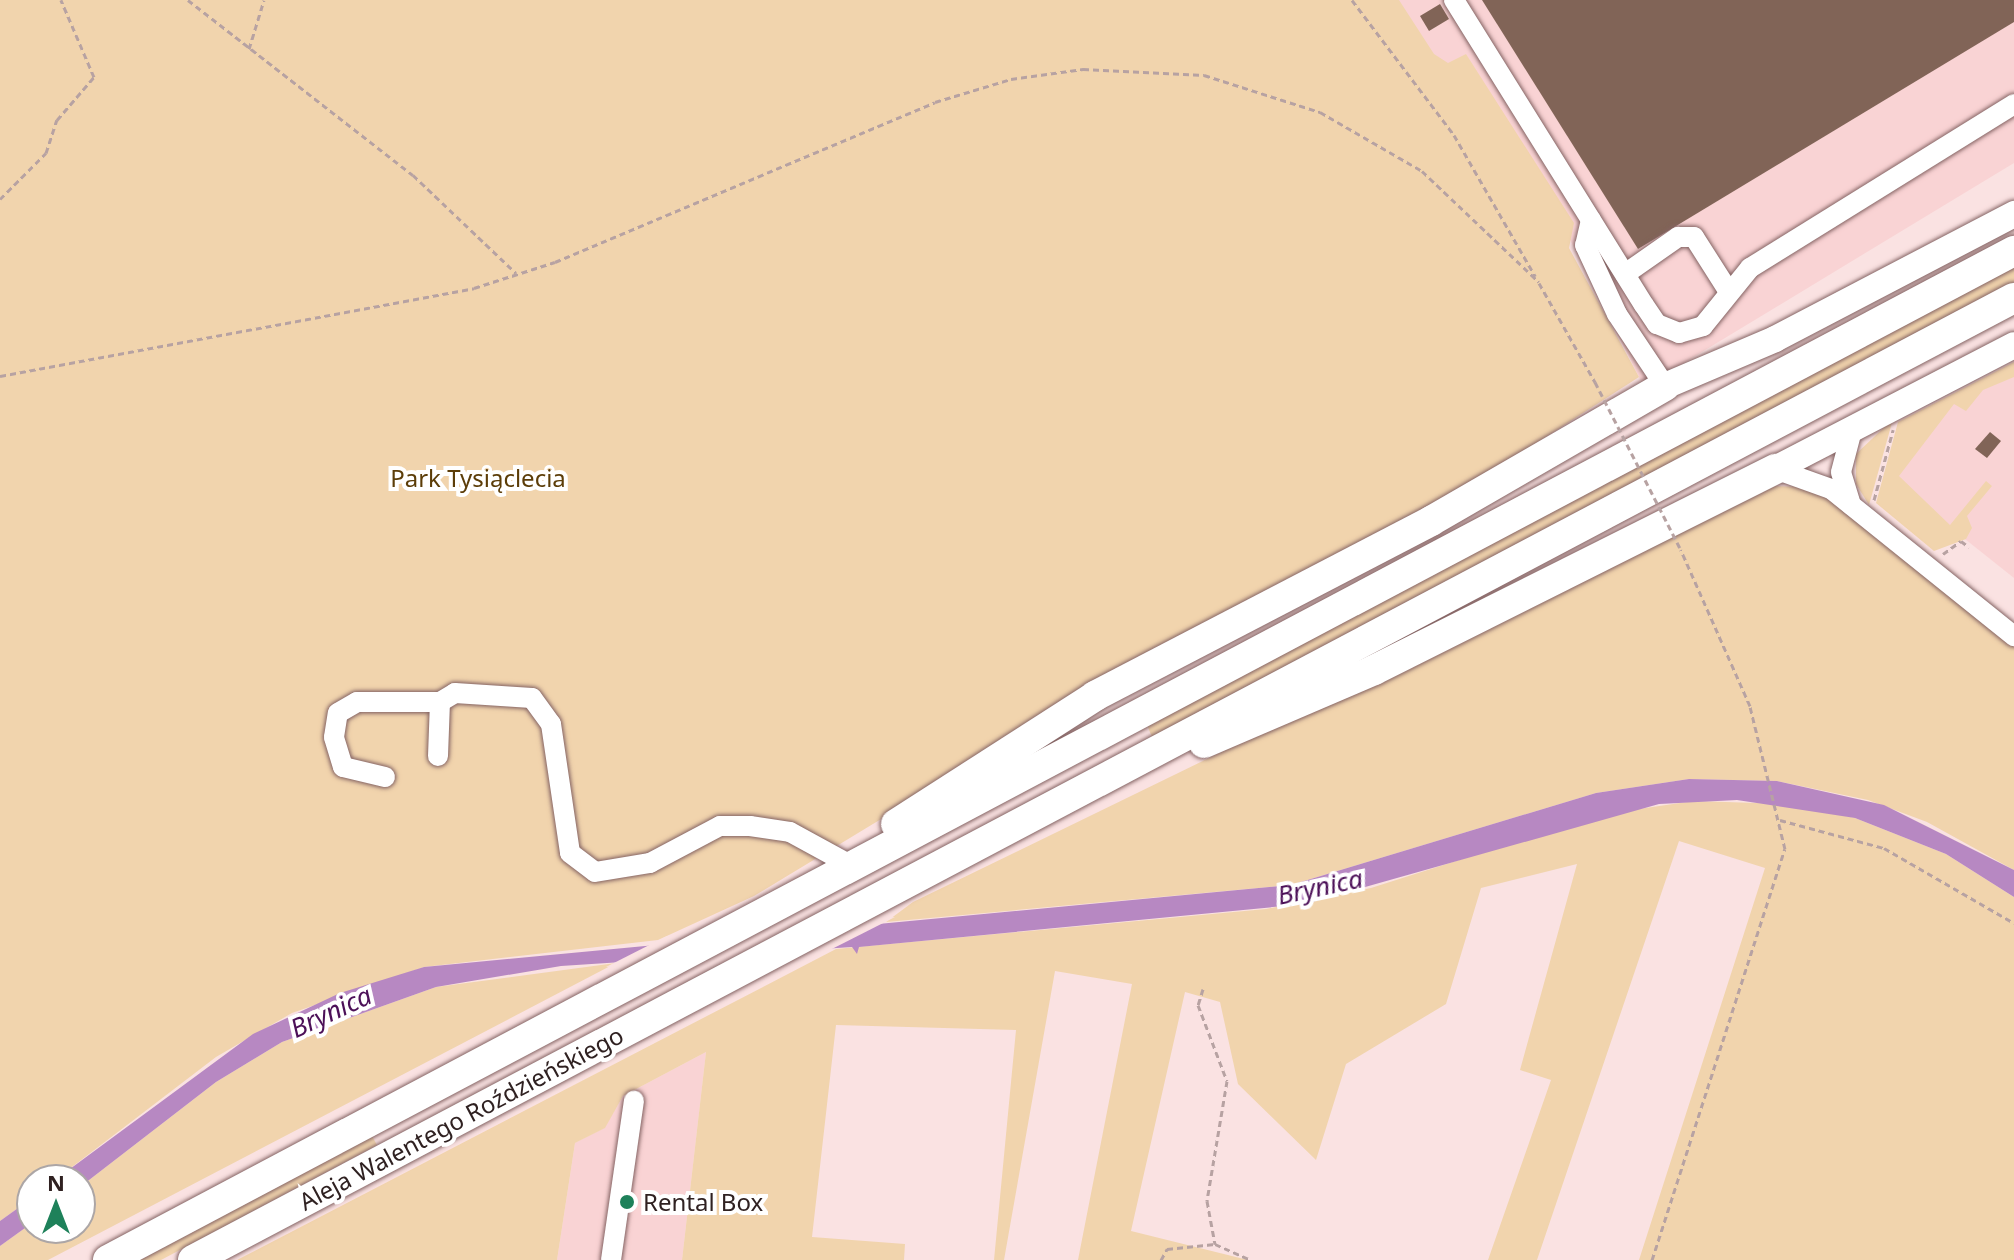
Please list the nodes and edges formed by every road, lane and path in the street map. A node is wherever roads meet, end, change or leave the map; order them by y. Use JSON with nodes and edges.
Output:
{"nodes":[{"id":1,"x":61,"y":0,"type":"edge"},
{"id":2,"x":188,"y":0,"type":"edge"},
{"id":3,"x":264,"y":0,"type":"edge"},
{"id":4,"x":1352,"y":0,"type":"edge"},
{"id":5,"x":1454,"y":0,"type":"edge"},
{"id":6,"x":249,"y":49,"type":"junction"},
{"id":7,"x":2014,"y":104,"type":"edge"},
{"id":8,"x":0,"y":199,"type":"edge"},
{"id":9,"x":2014,"y":214,"type":"edge"},
{"id":10,"x":1591,"y":220,"type":"junction"},
{"id":11,"x":2014,"y":251,"type":"edge"},
{"id":12,"x":1625,"y":274,"type":"junction"},
{"id":13,"x":517,"y":275,"type":"junction"},
{"id":14,"x":1539,"y":282,"type":"junction"},
{"id":15,"x":1729,"y":292,"type":"junction"},
{"id":16,"x":2014,"y":298,"type":"edge"},
{"id":17,"x":2014,"y":345,"type":"edge"},
{"id":18,"x":0,"y":376,"type":"edge"},
{"id":19,"x":1665,"y":386,"type":"junction"},
{"id":20,"x":1896,"y":420,"type":"dead end"},
{"id":21,"x":1852,"y":430,"type":"junction"},
{"id":22,"x":1775,"y":469,"type":"junction"},
{"id":23,"x":1851,"y":505,"type":"junction"},
{"id":24,"x":1885,"y":513,"type":"dead end"},
{"id":25,"x":1969,"y":547,"type":"dead end"},
{"id":26,"x":1932,"y":553,"type":"dead end"},
{"id":27,"x":2014,"y":636,"type":"edge"},
{"id":28,"x":440,"y":702,"type":"junction"},
{"id":29,"x":438,"y":756,"type":"dead end"},
{"id":30,"x":385,"y":777,"type":"dead end"},
{"id":31,"x":1094,"y":784,"type":"junction"},
{"id":32,"x":1780,"y":820,"type":"junction"},
{"id":33,"x":852,"y":866,"type":"junction"},
{"id":34,"x":2014,"y":923,"type":"edge"},
{"id":35,"x":1203,"y":989,"type":"dead end"},
{"id":36,"x":634,"y":1101,"type":"dead end"},
{"id":37,"x":1215,"y":1244,"type":"junction"},
{"id":38,"x":108,"y":1260,"type":"edge"},
{"id":39,"x":193,"y":1260,"type":"edge"},
{"id":40,"x":611,"y":1260,"type":"edge"},
{"id":41,"x":1161,"y":1260,"type":"edge"},
{"id":42,"x":1251,"y":1260,"type":"edge"},
{"id":43,"x":1652,"y":1260,"type":"edge"}],
"edges":[{"from":1,"to":8,"type":"path"},
{"from":2,"to":6,"type":"path"},
{"from":3,"to":6,"type":"path"},
{"from":4,"to":14,"type":"path"},
{"from":5,"to":10,"type":"street"},
{"from":6,"to":13,"type":"path"},
{"from":7,"to":15,"type":"street"},
{"from":9,"to":19,"type":"main road"},
{"from":10,"to":12,"type":"street"},
{"from":10,"to":19,"type":"street"},
{"from":11,"to":33,"type":"highway","name":"Aleja Walentego Roździeńskiego"},
{"from":12,"to":15,"type":"street"},
{"from":12,"to":15,"type":"street"},
{"from":13,"to":14,"type":"path"},
{"from":13,"to":18,"type":"path"},
{"from":14,"to":32,"type":"path","bridge":true},
{"from":16,"to":31,"type":"highway"},
{"from":17,"to":21,"type":"main road"},
{"from":19,"to":33,"type":"highway"},
{"from":20,"to":24,"type":"path"},
{"from":21,"to":22,"type":"main road"},
{"from":21,"to":23,"type":"street"},
{"from":22,"to":23,"type":"street"},
{"from":22,"to":31,"type":"highway"},
{"from":23,"to":27,"type":"street"},
{"from":25,"to":26,"type":"path"},
{"from":28,"to":29,"type":"street"},
{"from":28,"to":30,"type":"street"},
{"from":28,"to":33,"type":"street"},
{"from":31,"to":39,"type":"highway","name":"Aleja Walentego Roździeńskiego"},
{"from":32,"to":34,"type":"path"},
{"from":32,"to":43,"type":"path"},
{"from":33,"to":38,"type":"highway","name":"Aleja Walentego Roździeńskiego"},
{"from":35,"to":37,"type":"path"},
{"from":36,"to":40,"type":"street"},
{"from":37,"to":41,"type":"path"},
{"from":37,"to":42,"type":"path"}]}
